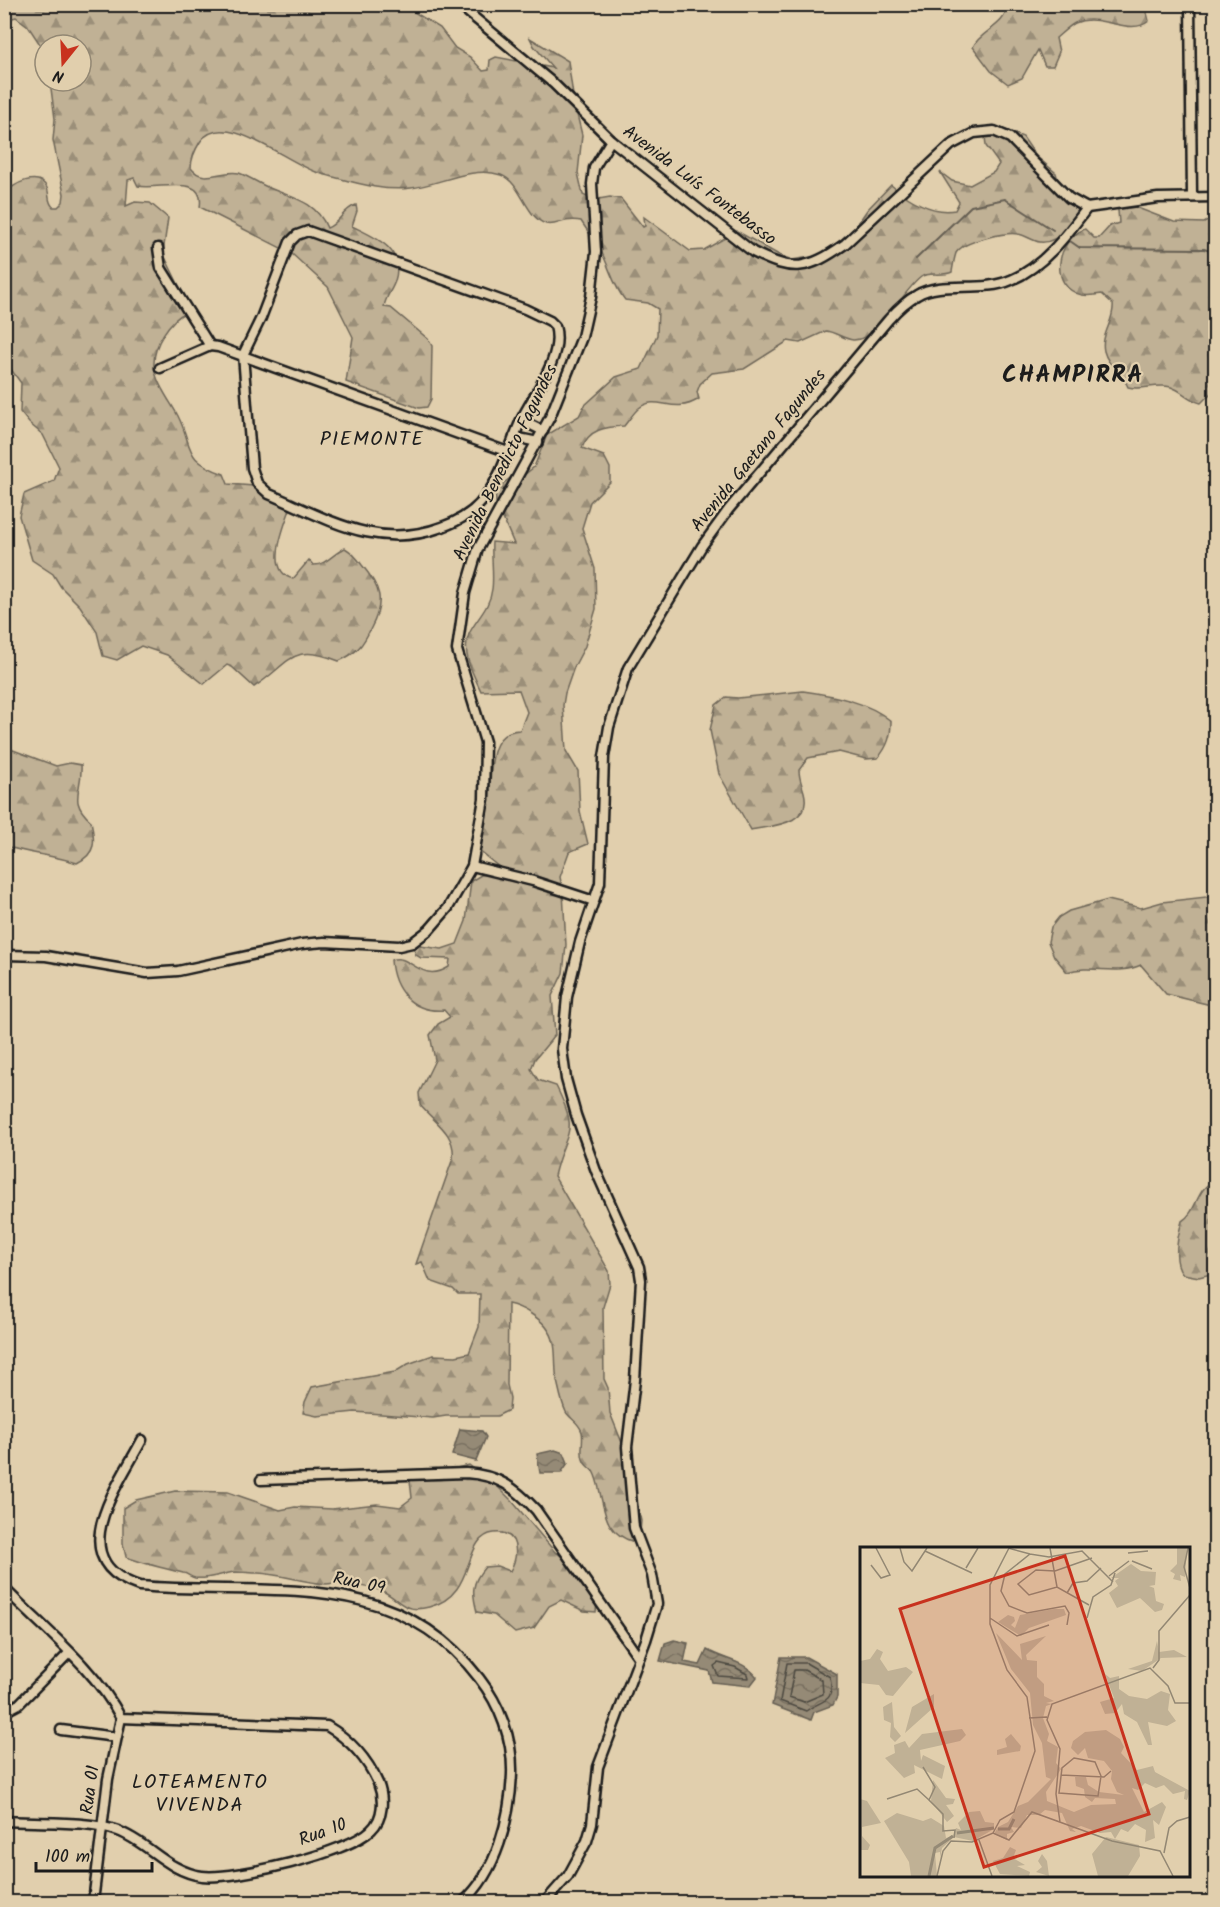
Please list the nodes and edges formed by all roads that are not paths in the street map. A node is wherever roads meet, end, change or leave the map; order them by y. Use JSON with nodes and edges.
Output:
{"nodes":[{"id":1,"x":458,"y":4,"type":"edge"},
{"id":2,"x":1190,"y":4,"type":"edge"},
{"id":3,"x":611,"y":140,"type":"junction"},
{"id":4,"x":1192,"y":196,"type":"junction"},
{"id":5,"x":1215,"y":197,"type":"edge"},
{"id":6,"x":1087,"y":208,"type":"junction"},
{"id":7,"x":158,"y":248,"type":"dead end"},
{"id":8,"x":210,"y":346,"type":"junction"},
{"id":9,"x":243,"y":355,"type":"junction"},
{"id":10,"x":160,"y":368,"type":"dead end"},
{"id":11,"x":521,"y":420,"type":"junction"},
{"id":12,"x":543,"y":431,"type":"junction"},
{"id":13,"x":514,"y":437,"type":"junction"},
{"id":14,"x":538,"y":442,"type":"junction"},
{"id":15,"x":508,"y":452,"type":"junction"},
{"id":16,"x":472,"y":866,"type":"junction"},
{"id":17,"x":594,"y":901,"type":"junction"},
{"id":18,"x":4,"y":955,"type":"edge"},
{"id":19,"x":142,"y":1440,"type":"dead end"},
{"id":20,"x":261,"y":1480,"type":"dead end"},
{"id":21,"x":4,"y":1588,"type":"edge"},
{"id":22,"x":69,"y":1653,"type":"junction"},
{"id":23,"x":639,"y":1658,"type":"junction"},
{"id":24,"x":4,"y":1712,"type":"edge"},
{"id":25,"x":121,"y":1718,"type":"junction"},
{"id":26,"x":61,"y":1730,"type":"dead end"},
{"id":27,"x":116,"y":1737,"type":"junction"},
{"id":28,"x":4,"y":1821,"type":"edge"},
{"id":29,"x":103,"y":1826,"type":"junction"},
{"id":30,"x":93,"y":1902,"type":"edge"},
{"id":31,"x":463,"y":1902,"type":"edge"},
{"id":32,"x":545,"y":1902,"type":"edge"}],
"edges":[{"from":1,"to":3,"type":"street","name":"Avenida Luís Fontebasso"},
{"from":2,"to":4,"type":"street"},
{"from":3,"to":6,"type":"street","name":"Avenida Luís Fontebasso"},
{"from":3,"to":12,"type":"street","name":"Avenida Benedicto Fagundes"},
{"from":4,"to":5,"type":"street"},
{"from":4,"to":6,"type":"street"},
{"from":6,"to":17,"type":"street","name":"Avenida Gaetano Fagundes"},
{"from":7,"to":8,"type":"street"},
{"from":8,"to":9,"type":"street"},
{"from":8,"to":10,"type":"street"},
{"from":9,"to":11,"type":"street"},
{"from":9,"to":15,"type":"street"},
{"from":9,"to":15,"type":"street"},
{"from":11,"to":12,"type":"street"},
{"from":11,"to":13,"type":"street"},
{"from":12,"to":14,"type":"street","name":"Avenida Benedicto Fagundes"},
{"from":13,"to":14,"type":"street"},
{"from":13,"to":15,"type":"street"},
{"from":14,"to":16,"type":"street","name":"Avenida Benedicto Fagundes"},
{"from":16,"to":17,"type":"street"},
{"from":16,"to":18,"type":"street","name":"Avenida Benedicto Fagundes"},
{"from":17,"to":23,"type":"street","name":"Avenida Gaetano Fagundes"},
{"from":19,"to":31,"type":"street","name":"Rua 09"},
{"from":20,"to":23,"type":"street"},
{"from":21,"to":22,"type":"street"},
{"from":22,"to":24,"type":"street"},
{"from":22,"to":25,"type":"street"},
{"from":23,"to":32,"type":"street","name":"Avenida Gaetano Fagundes"},
{"from":25,"to":27,"type":"street","name":"Rua 01"},
{"from":25,"to":29,"type":"street","name":"Rua 10"},
{"from":26,"to":27,"type":"street"},
{"from":27,"to":29,"type":"street","name":"Rua 01"},
{"from":28,"to":29,"type":"street","name":"Rua 10"},
{"from":29,"to":30,"type":"street","name":"Rua 01"}]}
